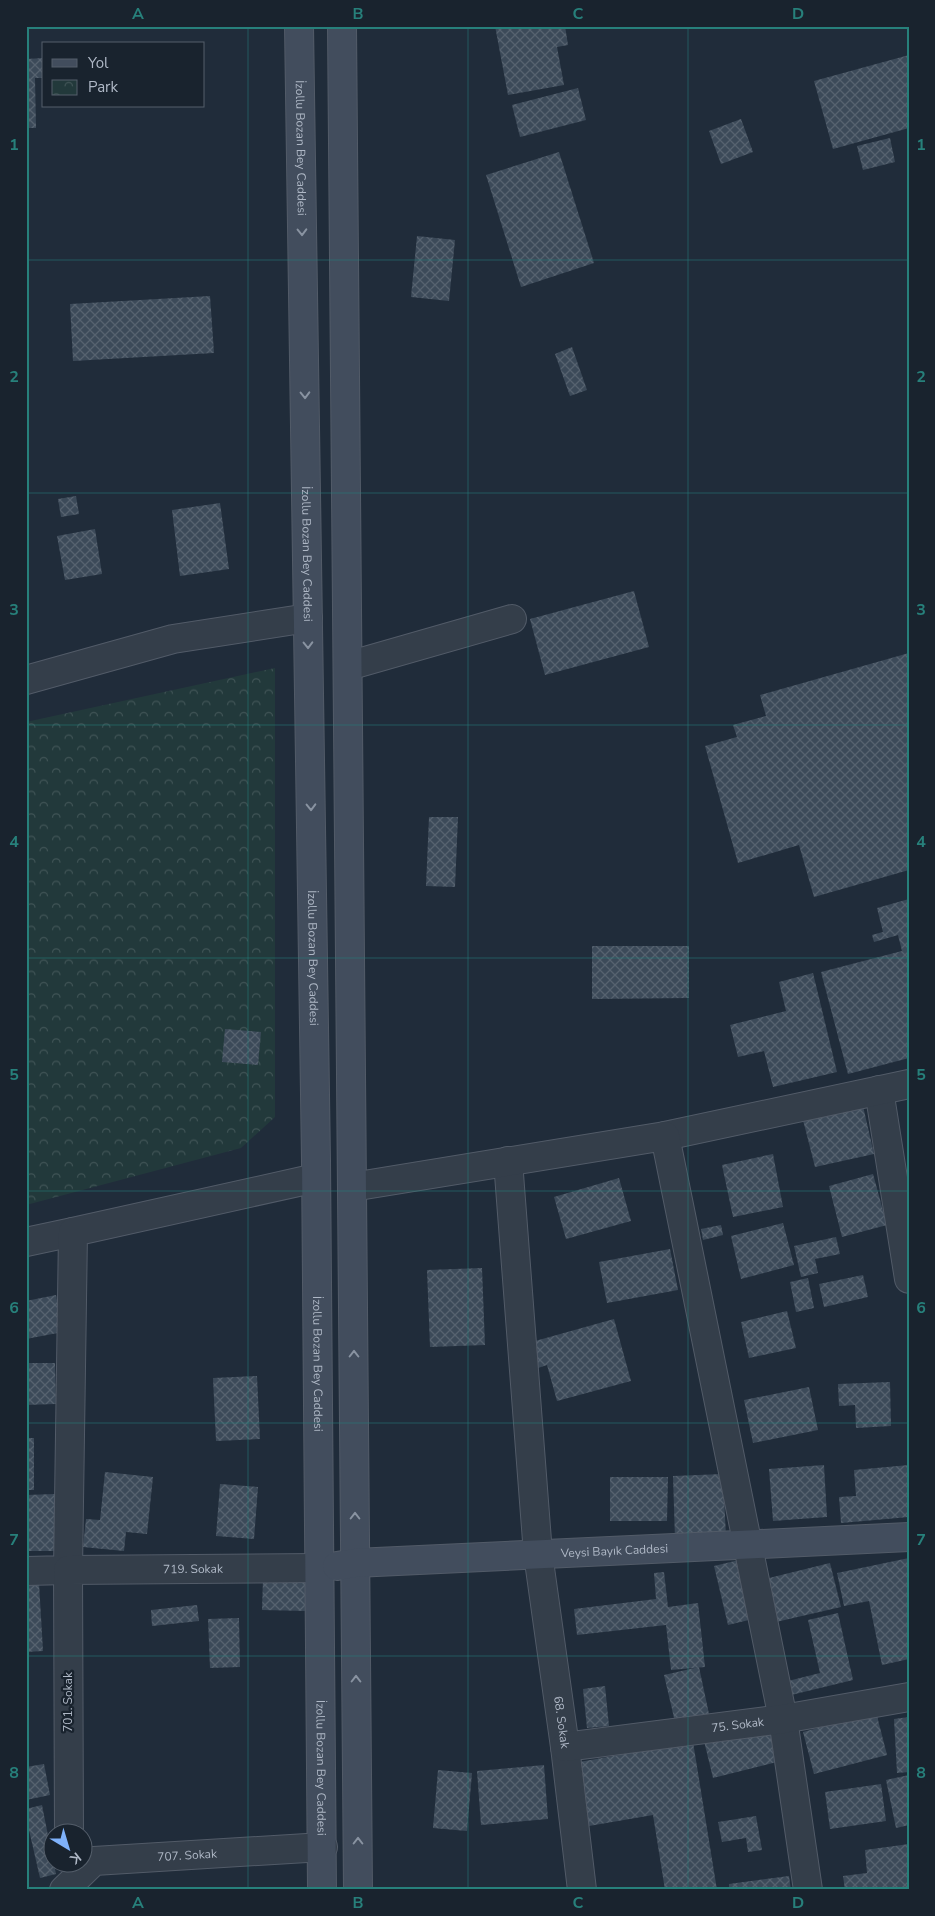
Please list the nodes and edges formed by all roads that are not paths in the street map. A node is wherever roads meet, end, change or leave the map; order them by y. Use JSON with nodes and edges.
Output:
{"nodes":[{"id":1,"x":300,"y":26,"type":"edge"},
{"id":2,"x":342,"y":26,"type":"edge"},
{"id":3,"x":308,"y":618,"type":"junction"},
{"id":4,"x":512,"y":619,"type":"dead end"},
{"id":5,"x":348,"y":666,"type":"junction"},
{"id":6,"x":26,"y":680,"type":"edge"},
{"id":7,"x":909,"y":1084,"type":"edge"},
{"id":8,"x":879,"y":1090,"type":"junction"},
{"id":9,"x":665,"y":1136,"type":"junction"},
{"id":10,"x":508,"y":1161,"type":"junction"},
{"id":11,"x":316,"y":1178,"type":"junction"},
{"id":12,"x":352,"y":1187,"type":"junction"},
{"id":13,"x":73,"y":1232,"type":"junction"},
{"id":14,"x":26,"y":1242,"type":"edge"},
{"id":15,"x":909,"y":1279,"type":"edge"},
{"id":16,"x":909,"y":1537,"type":"edge"},
{"id":17,"x":748,"y":1544,"type":"junction"},
{"id":18,"x":538,"y":1554,"type":"junction"},
{"id":19,"x":355,"y":1563,"type":"junction"},
{"id":20,"x":319,"y":1568,"type":"junction"},
{"id":21,"x":68,"y":1570,"type":"junction"},
{"id":22,"x":26,"y":1572,"type":"edge"},
{"id":23,"x":909,"y":1697,"type":"edge"},
{"id":24,"x":784,"y":1719,"type":"junction"},
{"id":25,"x":565,"y":1747,"type":"junction"},
{"id":26,"x":69,"y":1824,"type":"edge"},
{"id":27,"x":322,"y":1847,"type":"junction"},
{"id":28,"x":68,"y":1882,"type":"edge"},
{"id":29,"x":322,"y":1890,"type":"edge"},
{"id":30,"x":358,"y":1890,"type":"edge"},
{"id":31,"x":582,"y":1890,"type":"edge"},
{"id":32,"x":808,"y":1890,"type":"edge"}],
"edges":[{"from":1,"to":3,"type":"main road","name":"İzollu Bozan Bey Caddesi","one_way":true},
{"from":2,"to":5,"type":"main road"},
{"from":3,"to":6,"type":"street"},
{"from":3,"to":11,"type":"main road","name":"İzollu Bozan Bey Caddesi","one_way":true},
{"from":4,"to":5,"type":"street"},
{"from":5,"to":12,"type":"main road"},
{"from":7,"to":8,"type":"street"},
{"from":8,"to":9,"type":"street"},
{"from":8,"to":15,"type":"street"},
{"from":9,"to":10,"type":"street"},
{"from":9,"to":17,"type":"street"},
{"from":10,"to":12,"type":"street"},
{"from":10,"to":18,"type":"street","name":"68. Sokak"},
{"from":11,"to":13,"type":"street"},
{"from":11,"to":20,"type":"main road","name":"İzollu Bozan Bey Caddesi"},
{"from":19,"to":12,"type":"main road","one_way":true},
{"from":13,"to":14,"type":"street"},
{"from":13,"to":21,"type":"street","name":"701. Sokak"},
{"from":16,"to":17,"type":"main road","name":"Veysi Bayık Caddesi"},
{"from":17,"to":18,"type":"main road","name":"Veysi Bayık Caddesi"},
{"from":17,"to":24,"type":"street"},
{"from":18,"to":19,"type":"main road","name":"Veysi Bayık Caddesi"},
{"from":18,"to":25,"type":"street","name":"68. Sokak"},
{"from":19,"to":20,"type":"main road","name":"Veysi Bayık Caddesi"},
{"from":30,"to":19,"type":"main road","one_way":true},
{"from":20,"to":21,"type":"street","name":"719. Sokak"},
{"from":20,"to":27,"type":"main road","name":"İzollu Bozan Bey Caddesi"},
{"from":21,"to":22,"type":"street","name":"719. Sokak"},
{"from":21,"to":26,"type":"street","name":"701. Sokak"},
{"from":23,"to":24,"type":"street","name":"75. Sokak"},
{"from":24,"to":25,"type":"street","name":"75. Sokak"},
{"from":24,"to":32,"type":"street"},
{"from":25,"to":31,"type":"street","name":"68. Sokak"},
{"from":27,"to":28,"type":"street","name":"707. Sokak"},
{"from":27,"to":29,"type":"main road","name":"İzollu Bozan Bey Caddesi"}]}
